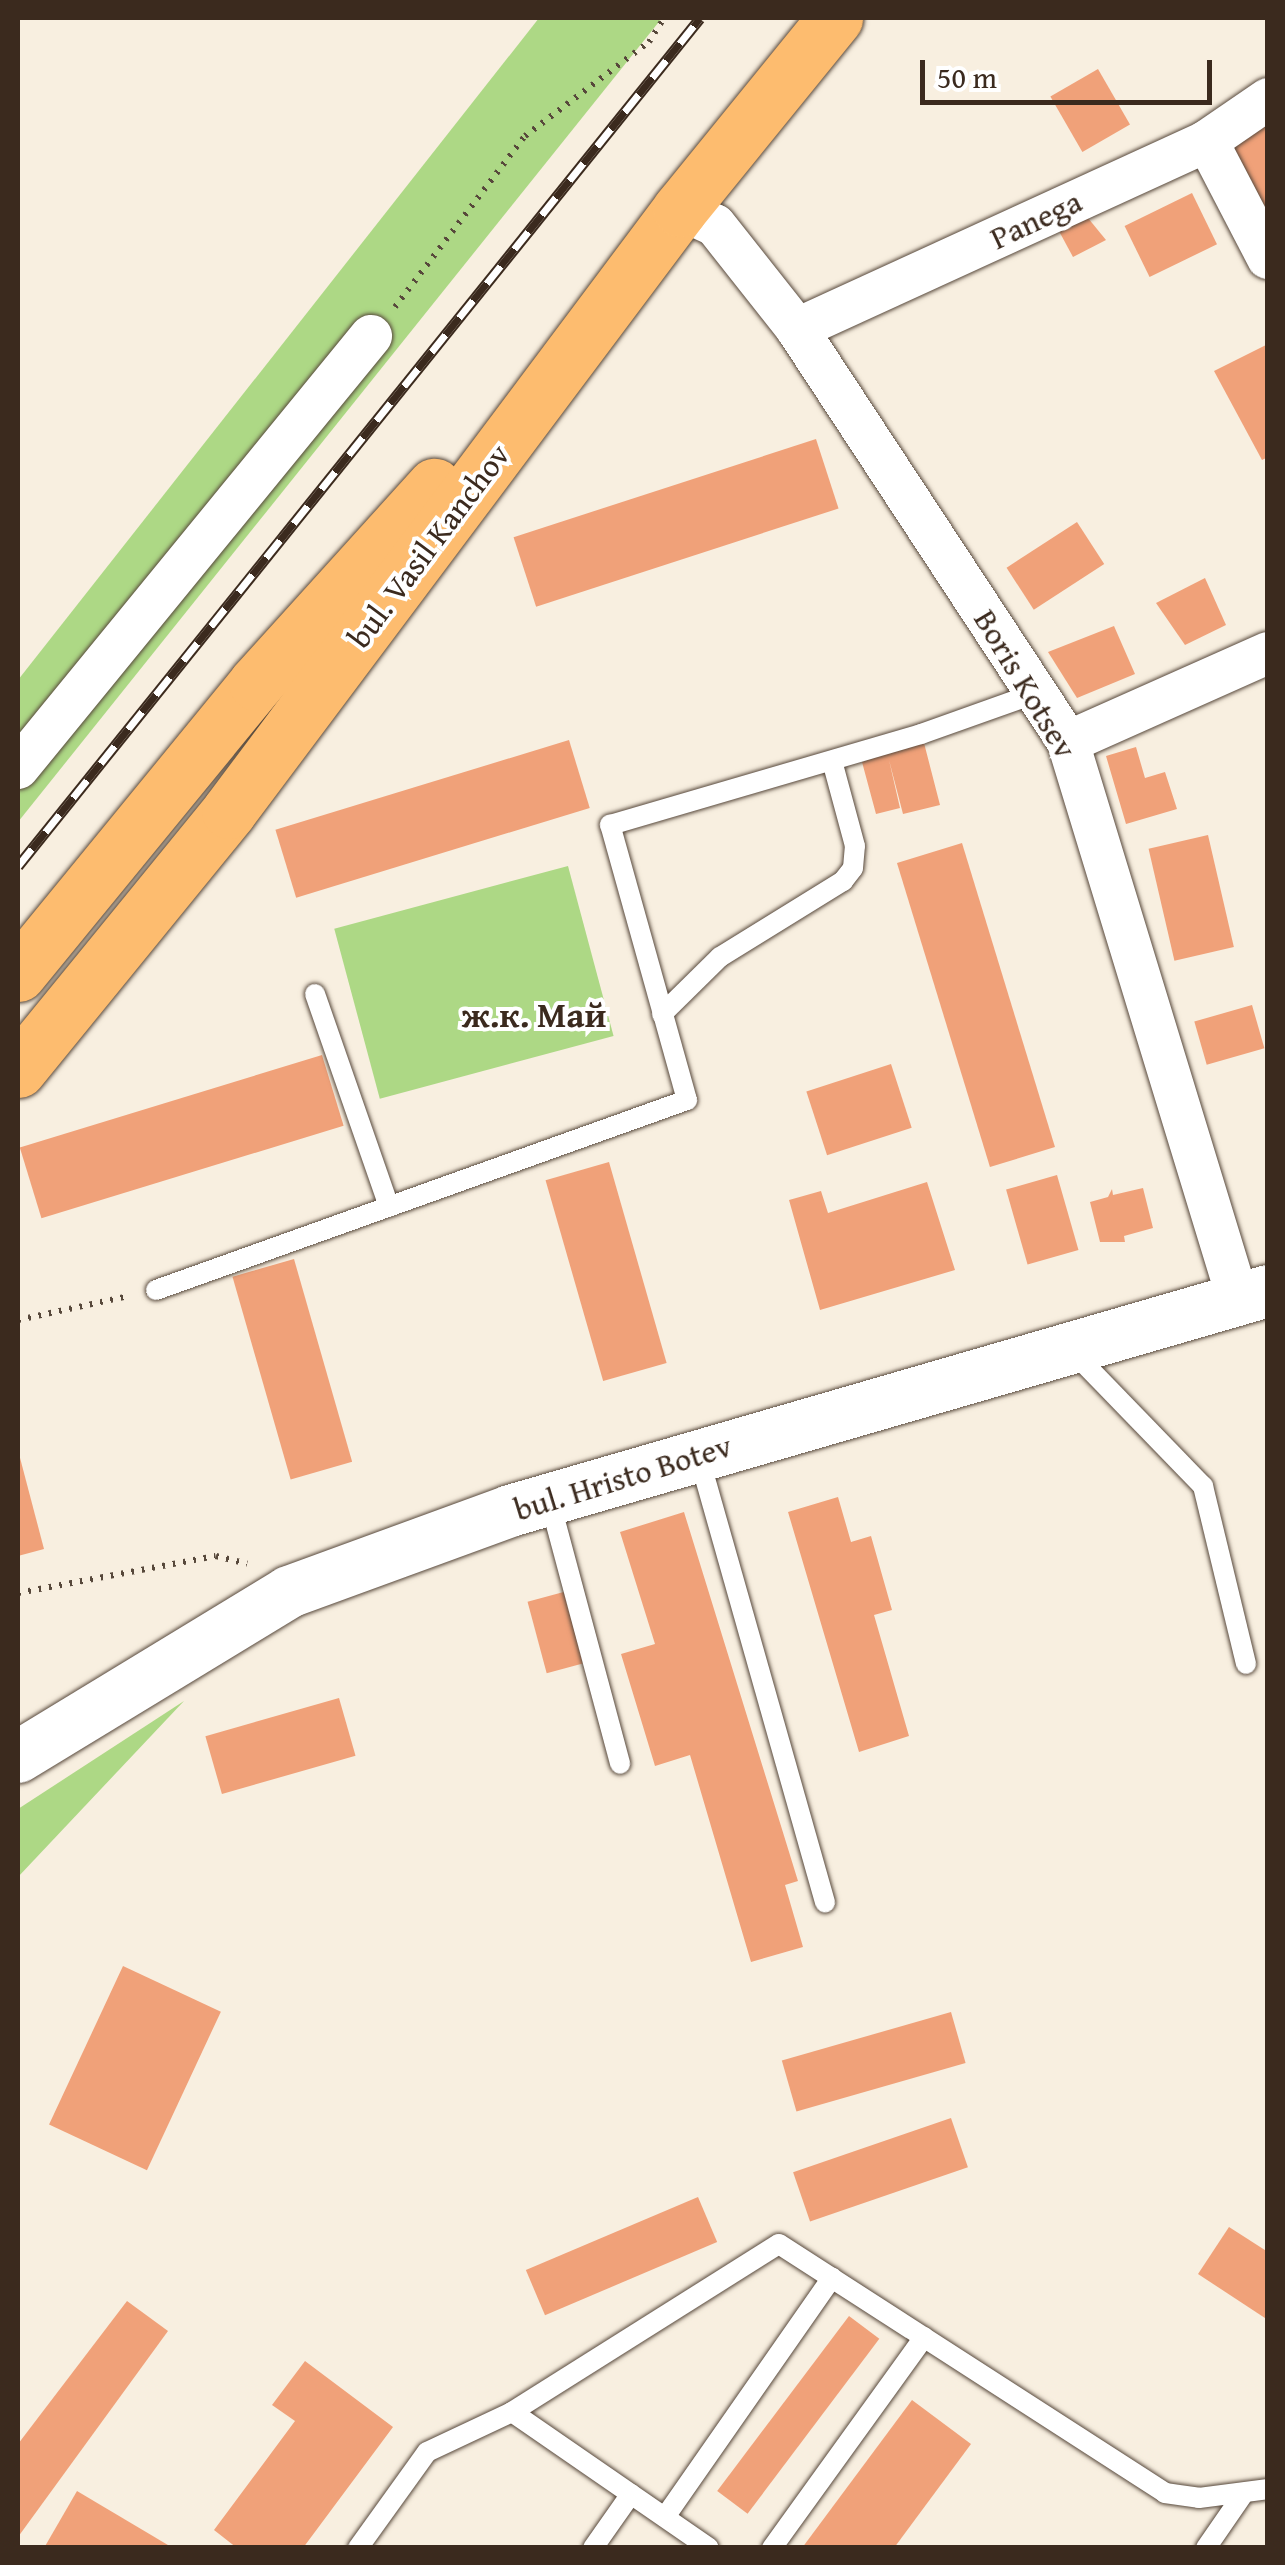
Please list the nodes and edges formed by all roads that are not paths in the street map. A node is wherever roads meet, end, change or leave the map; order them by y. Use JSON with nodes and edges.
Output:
{"nodes":[{"id":1,"x":835,"y":18,"type":"edge"},
{"id":2,"x":1268,"y":99,"type":"edge"},
{"id":3,"x":1207,"y":141,"type":"junction"},
{"id":4,"x":676,"y":215,"type":"junction"},
{"id":5,"x":1268,"y":258,"type":"edge"},
{"id":6,"x":797,"y":330,"type":"junction"},
{"id":7,"x":371,"y":336,"type":"road end"},
{"id":8,"x":1268,"y":653,"type":"edge"},
{"id":9,"x":1036,"y":693,"type":"junction"},
{"id":10,"x":1068,"y":742,"type":"junction"},
{"id":11,"x":832,"y":761,"type":"junction"},
{"id":12,"x":18,"y":768,"type":"edge"},
{"id":13,"x":18,"y":974,"type":"edge"},
{"id":14,"x":315,"y":994,"type":"dead end"},
{"id":15,"x":662,"y":1014,"type":"junction"},
{"id":16,"x":18,"y":1070,"type":"edge"},
{"id":17,"x":389,"y":1206,"type":"junction"},
{"id":18,"x":156,"y":1290,"type":"road end"},
{"id":19,"x":1253,"y":1295,"type":"edge"},
{"id":20,"x":1069,"y":1349,"type":"junction"},
{"id":21,"x":698,"y":1455,"type":"junction"},
{"id":22,"x":549,"y":1500,"type":"junction"},
{"id":23,"x":1246,"y":1664,"type":"dead end"},
{"id":24,"x":18,"y":1757,"type":"edge"},
{"id":25,"x":620,"y":1764,"type":"dead end"},
{"id":26,"x":825,"y":1904,"type":"dead end"},
{"id":27,"x":832,"y":2278,"type":"junction"},
{"id":28,"x":924,"y":2337,"type":"junction"},
{"id":29,"x":512,"y":2412,"type":"junction"},
{"id":30,"x":1268,"y":2489,"type":"edge"},
{"id":31,"x":1244,"y":2492,"type":"junction"},
{"id":32,"x":632,"y":2494,"type":"junction"},
{"id":33,"x":665,"y":2517,"type":"junction"},
{"id":34,"x":358,"y":2548,"type":"edge"},
{"id":35,"x":593,"y":2548,"type":"edge"},
{"id":36,"x":709,"y":2548,"type":"edge"},
{"id":37,"x":772,"y":2548,"type":"edge"},
{"id":38,"x":1206,"y":2548,"type":"edge"}],
"edges":[{"from":1,"to":4,"type":"main road","name":"bul. Vasil Kanchov"},
{"from":2,"to":3,"type":"street","name":"Panega"},
{"from":3,"to":5,"type":"street"},
{"from":3,"to":6,"type":"street","name":"Panega"},
{"from":4,"to":6,"type":"street","name":"Boris Kotsev"},
{"from":4,"to":13,"type":"main road"},
{"from":4,"to":16,"type":"main road","name":"bul. Vasil Kanchov"},
{"from":6,"to":9,"type":"street","name":"Boris Kotsev"},
{"from":7,"to":12,"type":"street"},
{"from":8,"to":10,"type":"street"},
{"from":9,"to":10,"type":"street","name":"Boris Kotsev"},
{"from":9,"to":11,"type":"lane"},
{"from":10,"to":19,"type":"street","name":"Boris Kotsev"},
{"from":11,"to":15,"type":"lane"},
{"from":11,"to":15,"type":"lane"},
{"from":14,"to":17,"type":"lane"},
{"from":15,"to":17,"type":"lane"},
{"from":17,"to":18,"type":"lane"},
{"from":19,"to":20,"type":"street","name":"bul. Hristo Botev"},
{"from":20,"to":21,"type":"street","name":"bul. Hristo Botev"},
{"from":20,"to":23,"type":"lane"},
{"from":21,"to":22,"type":"street","name":"bul. Hristo Botev"},
{"from":21,"to":26,"type":"lane"},
{"from":22,"to":24,"type":"street","name":"bul. Hristo Botev"},
{"from":22,"to":25,"type":"lane"},
{"from":27,"to":28,"type":"lane"},
{"from":27,"to":29,"type":"lane"},
{"from":27,"to":33,"type":"lane"},
{"from":28,"to":31,"type":"lane"},
{"from":28,"to":37,"type":"lane"},
{"from":29,"to":32,"type":"lane"},
{"from":29,"to":34,"type":"lane"},
{"from":30,"to":31,"type":"lane"},
{"from":31,"to":38,"type":"lane"},
{"from":32,"to":33,"type":"lane"},
{"from":32,"to":35,"type":"lane"},
{"from":33,"to":36,"type":"lane"}]}
